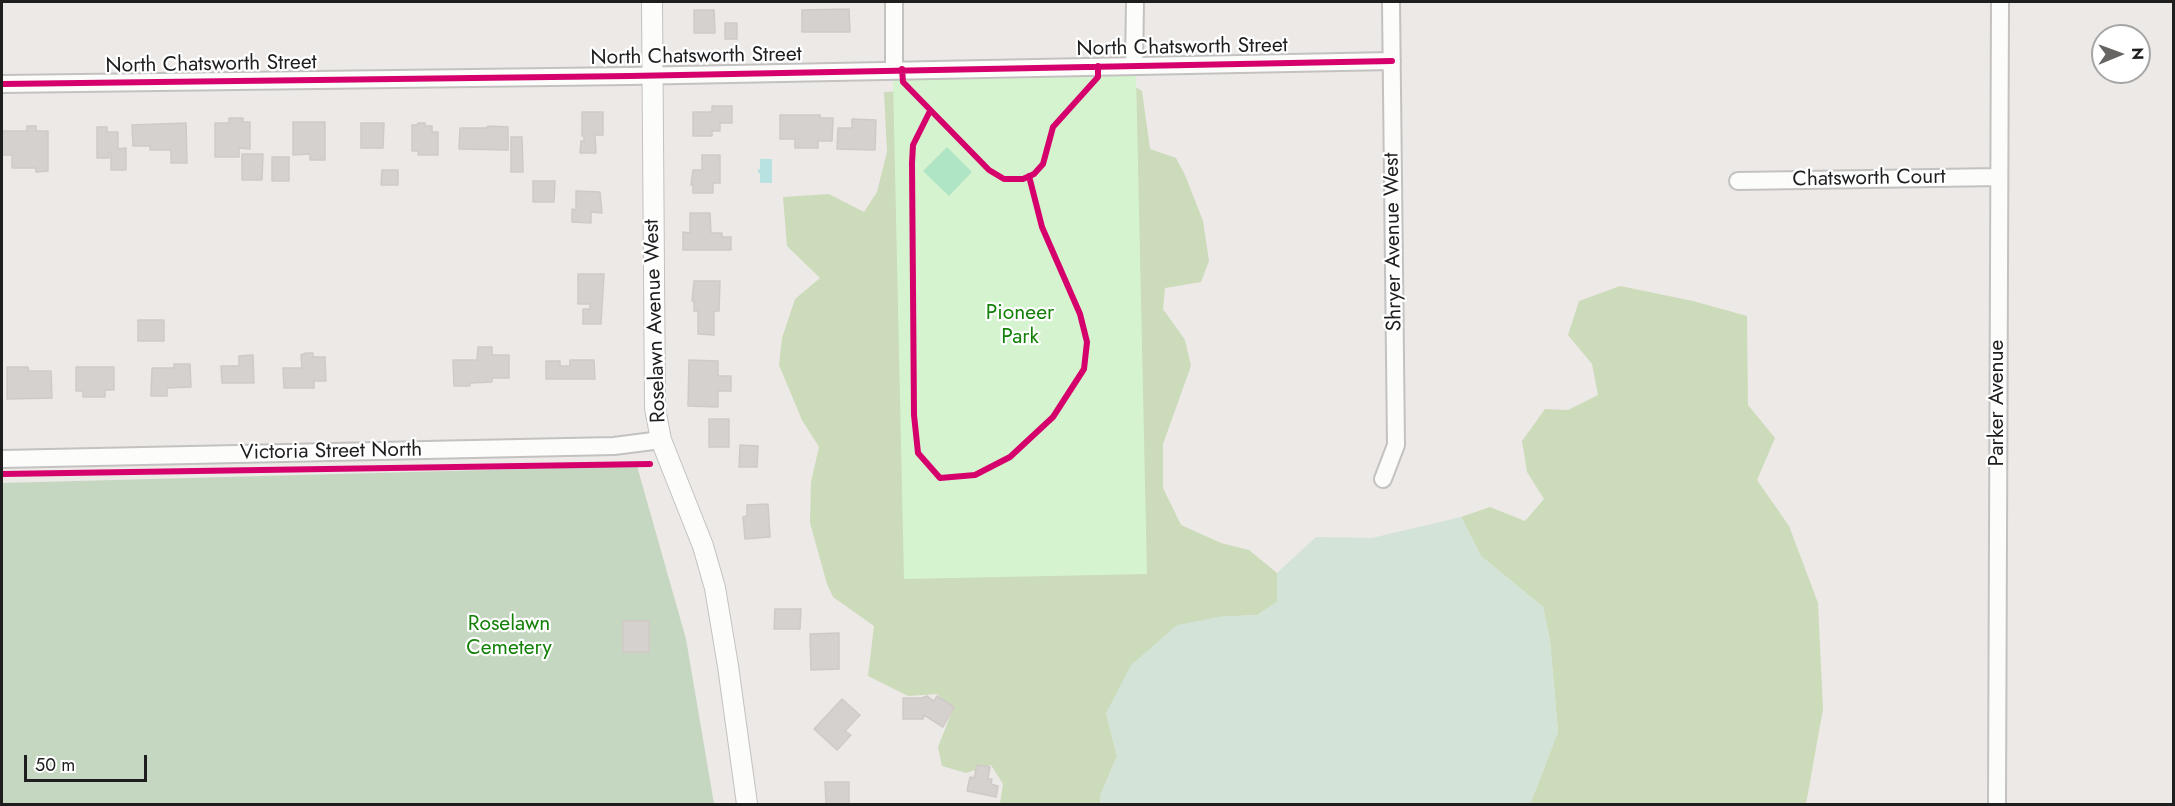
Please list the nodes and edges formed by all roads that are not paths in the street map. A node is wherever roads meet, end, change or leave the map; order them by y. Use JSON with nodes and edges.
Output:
{"nodes":[{"id":1,"x":652,"y":2,"type":"edge"},
{"id":2,"x":894,"y":2,"type":"edge"},
{"id":3,"x":1135,"y":2,"type":"edge"},
{"id":4,"x":1391,"y":2,"type":"edge"},
{"id":5,"x":2000,"y":2,"type":"edge"},
{"id":6,"x":1392,"y":61,"type":"junction"},
{"id":7,"x":1134,"y":66,"type":"junction"},
{"id":8,"x":894,"y":69,"type":"junction"},
{"id":9,"x":652,"y":74,"type":"junction"},
{"id":10,"x":2,"y":84,"type":"edge"},
{"id":11,"x":1999,"y":177,"type":"junction"},
{"id":12,"x":1738,"y":181,"type":"dead end"},
{"id":13,"x":661,"y":440,"type":"junction"},
{"id":14,"x":2,"y":459,"type":"edge"},
{"id":15,"x":1383,"y":479,"type":"dead end"},
{"id":16,"x":747,"y":804,"type":"edge"},
{"id":17,"x":1997,"y":804,"type":"edge"}],
"edges":[{"from":1,"to":9,"type":"street","name":"Roselawn Avenue West"},
{"from":2,"to":8,"type":"street"},
{"from":3,"to":7,"type":"street"},
{"from":4,"to":6,"type":"street","name":"Shryer Avenue West"},
{"from":5,"to":11,"type":"street","name":"Parker Avenue"},
{"from":6,"to":7,"type":"street","name":"North Chatsworth Street"},
{"from":6,"to":15,"type":"street","name":"Shryer Avenue West"},
{"from":7,"to":8,"type":"street","name":"North Chatsworth Street"},
{"from":8,"to":9,"type":"street","name":"North Chatsworth Street"},
{"from":9,"to":10,"type":"street","name":"North Chatsworth Street"},
{"from":9,"to":13,"type":"street","name":"Roselawn Avenue West"},
{"from":11,"to":12,"type":"street","name":"Chatsworth Court"},
{"from":11,"to":17,"type":"street","name":"Parker Avenue"},
{"from":13,"to":14,"type":"street","name":"Victoria Street North"},
{"from":13,"to":16,"type":"street","name":"Roselawn Avenue West"}]}
